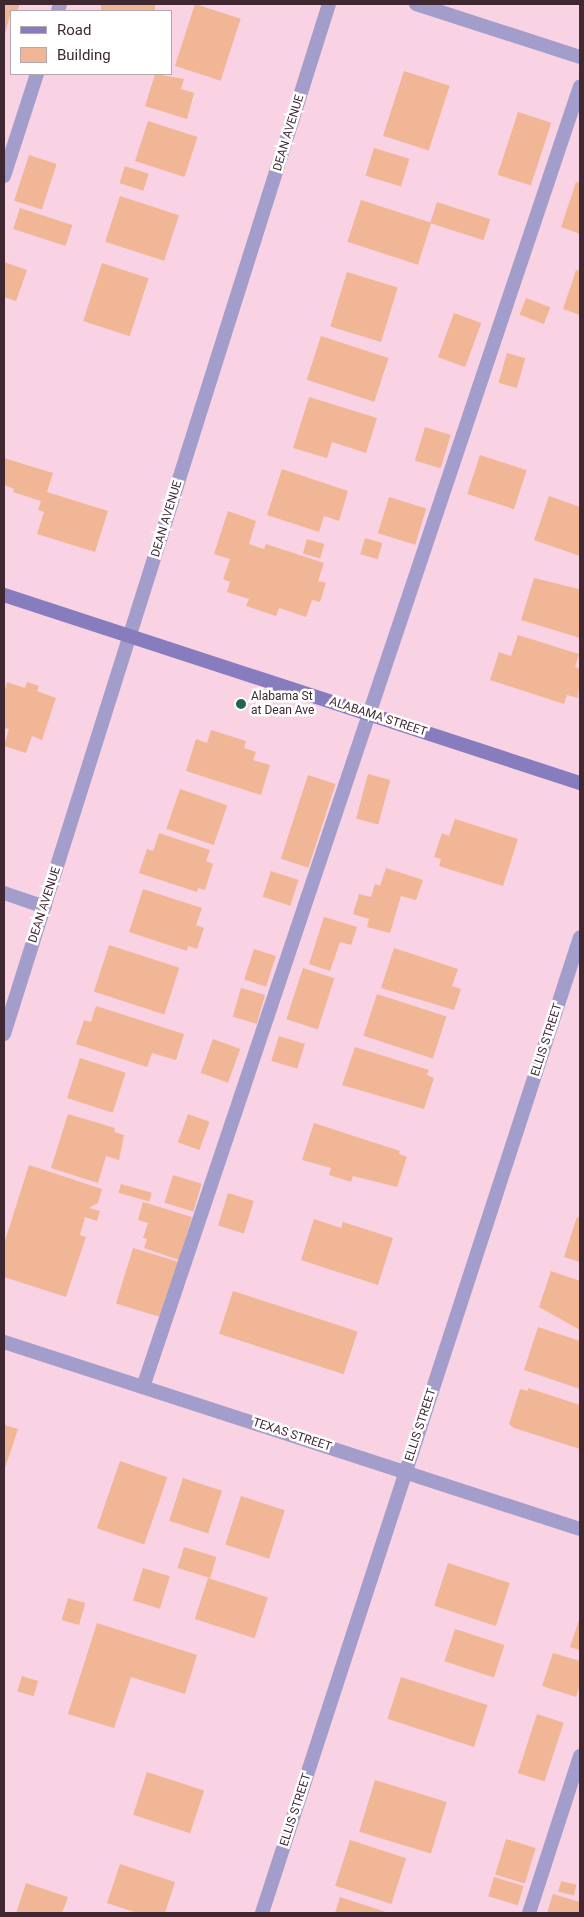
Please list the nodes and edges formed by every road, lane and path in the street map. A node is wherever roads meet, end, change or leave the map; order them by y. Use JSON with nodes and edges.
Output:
{"nodes":[{"id":1,"x":330,"y":4,"type":"edge"},
{"id":2,"x":416,"y":4,"type":"edge"},
{"id":3,"x":580,"y":57,"type":"edge"},
{"id":4,"x":37,"y":75,"type":"edge"},
{"id":5,"x":580,"y":86,"type":"edge"},
{"id":6,"x":4,"y":176,"type":"edge"},
{"id":7,"x":4,"y":595,"type":"edge"},
{"id":8,"x":130,"y":636,"type":"junction"},
{"id":9,"x":371,"y":715,"type":"junction"},
{"id":10,"x":580,"y":783,"type":"edge"},
{"id":11,"x":4,"y":893,"type":"edge"},
{"id":12,"x":45,"y":906,"type":"junction"},
{"id":13,"x":580,"y":937,"type":"edge"},
{"id":14,"x":4,"y":1034,"type":"edge"},
{"id":15,"x":4,"y":1342,"type":"edge"},
{"id":16,"x":143,"y":1387,"type":"junction"},
{"id":17,"x":406,"y":1472,"type":"junction"},
{"id":18,"x":580,"y":1529,"type":"edge"},
{"id":19,"x":580,"y":1756,"type":"edge"},
{"id":20,"x":262,"y":1913,"type":"edge"},
{"id":21,"x":529,"y":1913,"type":"edge"}],
"edges":[{"from":1,"to":8,"type":"street","name":"DEAN AVENUE"},
{"from":2,"to":3,"type":"street"},
{"from":4,"to":6,"type":"street"},
{"from":5,"to":9,"type":"street"},
{"from":7,"to":8,"type":"main road","name":"ALABAMA STREET"},
{"from":8,"to":9,"type":"main road","name":"ALABAMA STREET"},
{"from":8,"to":12,"type":"street","name":"DEAN AVENUE"},
{"from":9,"to":10,"type":"main road","name":"ALABAMA STREET"},
{"from":9,"to":16,"type":"street"},
{"from":11,"to":12,"type":"street"},
{"from":12,"to":14,"type":"street","name":"DEAN AVENUE"},
{"from":13,"to":17,"type":"street","name":"ELLIS STREET"},
{"from":15,"to":16,"type":"street","name":"TEXAS STREET"},
{"from":16,"to":17,"type":"street","name":"TEXAS STREET"},
{"from":17,"to":18,"type":"street","name":"TEXAS STREET"},
{"from":17,"to":20,"type":"street","name":"ELLIS STREET"},
{"from":19,"to":21,"type":"street"}]}
